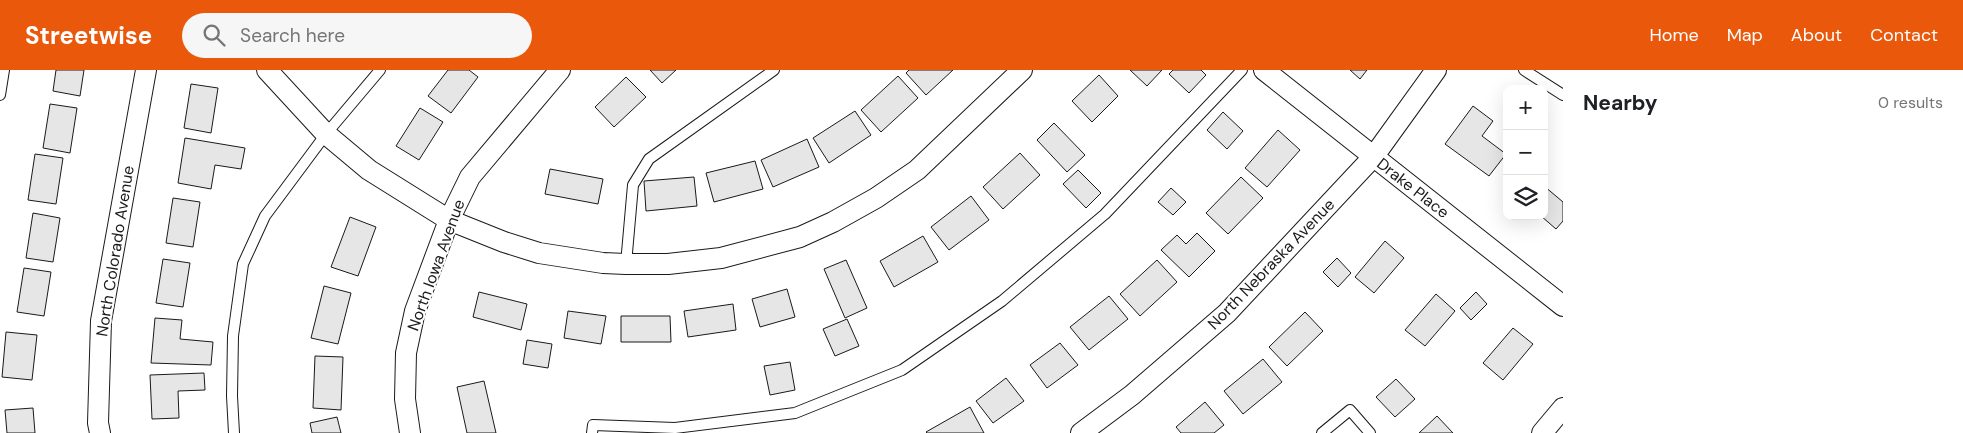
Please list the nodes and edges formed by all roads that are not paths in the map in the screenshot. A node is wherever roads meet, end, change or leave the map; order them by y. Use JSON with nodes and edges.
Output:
{"nodes":[{"id":1,"x":4,"y":70,"type":"edge"},
{"id":2,"x":146,"y":70,"type":"edge"},
{"id":3,"x":267,"y":70,"type":"edge"},
{"id":4,"x":380,"y":70,"type":"edge"},
{"id":5,"x":560,"y":70,"type":"edge"},
{"id":6,"x":774,"y":70,"type":"edge"},
{"id":7,"x":1022,"y":70,"type":"edge"},
{"id":8,"x":1242,"y":70,"type":"edge"},
{"id":9,"x":1264,"y":70,"type":"edge"},
{"id":10,"x":1436,"y":70,"type":"edge"},
{"id":11,"x":1524,"y":70,"type":"edge"},
{"id":12,"x":0,"y":95,"type":"edge"},
{"id":13,"x":1563,"y":95,"type":"edge"},
{"id":14,"x":326,"y":134,"type":"junction"},
{"id":15,"x":1374,"y":156,"type":"junction"},
{"id":16,"x":449,"y":220,"type":"junction"},
{"id":17,"x":626,"y":264,"type":"junction"},
{"id":18,"x":1563,"y":306,"type":"edge"},
{"id":19,"x":1563,"y":408,"type":"edge"},
{"id":20,"x":100,"y":433,"type":"edge"},
{"id":21,"x":234,"y":433,"type":"edge"},
{"id":22,"x":410,"y":433,"type":"edge"},
{"id":23,"x":592,"y":433,"type":"edge"},
{"id":24,"x":1082,"y":433,"type":"edge"},
{"id":25,"x":1322,"y":433,"type":"edge"},
{"id":26,"x":1370,"y":433,"type":"edge"},
{"id":27,"x":1542,"y":433,"type":"edge"}],
"edges":[{"from":1,"to":12,"type":"lane"},
{"from":2,"to":20,"type":"street","name":"North Colorado Avenue"},
{"from":3,"to":14,"type":"street"},
{"from":4,"to":14,"type":"lane"},
{"from":5,"to":16,"type":"street","name":"North Iowa Avenue"},
{"from":6,"to":17,"type":"lane"},
{"from":7,"to":17,"type":"street"},
{"from":8,"to":23,"type":"lane"},
{"from":9,"to":15,"type":"street","name":"Drake Place"},
{"from":10,"to":15,"type":"street","name":"North Nebraska Avenue"},
{"from":11,"to":13,"type":"lane"},
{"from":14,"to":16,"type":"street"},
{"from":14,"to":21,"type":"lane"},
{"from":15,"to":18,"type":"street","name":"Drake Place"},
{"from":15,"to":24,"type":"street","name":"North Nebraska Avenue"},
{"from":16,"to":17,"type":"street"},
{"from":16,"to":22,"type":"street","name":"North Iowa Avenue"},
{"from":19,"to":27,"type":"street"},
{"from":25,"to":26,"type":"lane"}]}
